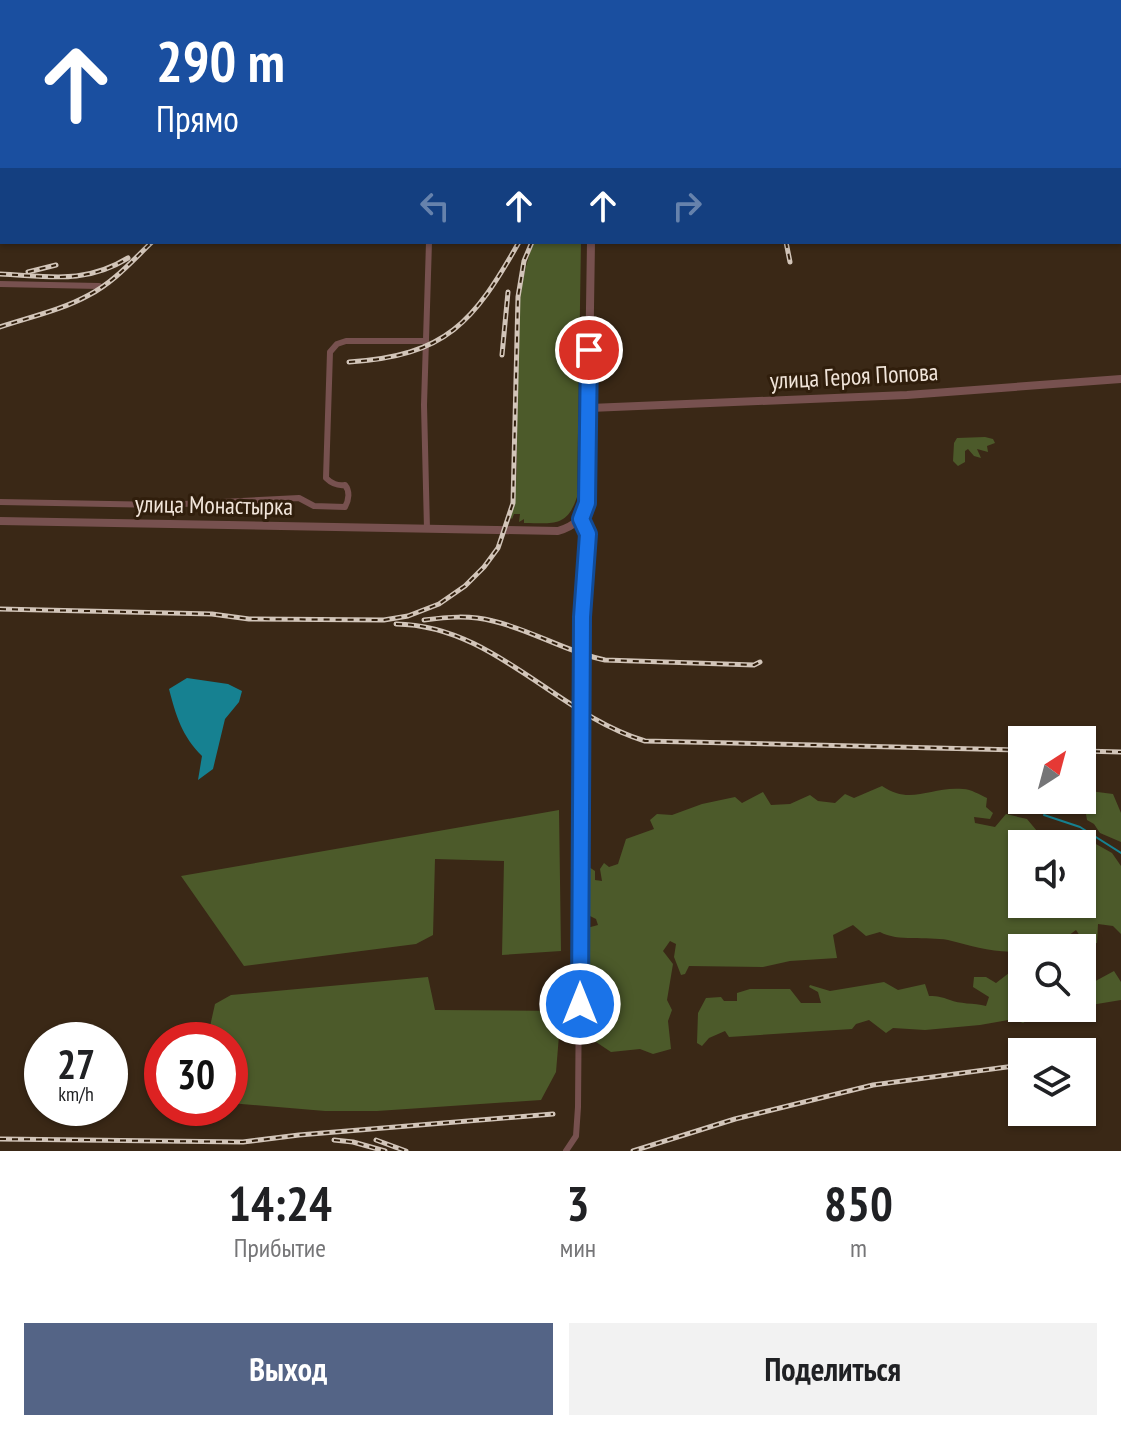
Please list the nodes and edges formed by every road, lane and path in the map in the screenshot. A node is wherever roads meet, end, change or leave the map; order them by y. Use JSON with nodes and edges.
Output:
{"nodes":[{"id":1,"x":429,"y":244,"type":"edge"},
{"id":2,"x":591,"y":244,"type":"edge"},
{"id":3,"x":0,"y":284,"type":"edge"},
{"id":4,"x":99,"y":286,"type":"dead end"},
{"id":5,"x":426,"y":341,"type":"junction"},
{"id":6,"x":1121,"y":379,"type":"edge"},
{"id":7,"x":590,"y":408,"type":"junction"},
{"id":8,"x":0,"y":502,"type":"edge"},
{"id":9,"x":581,"y":519,"type":"junction"},
{"id":10,"x":0,"y":521,"type":"edge"},
{"id":11,"x":427,"y":529,"type":"junction"},
{"id":12,"x":566,"y":1151,"type":"edge"}],
"edges":[{"from":1,"to":5,"type":"street"},
{"from":2,"to":7,"type":"street"},
{"from":3,"to":4,"type":"street"},
{"from":5,"to":8,"type":"street"},
{"from":5,"to":11,"type":"street"},
{"from":6,"to":7,"type":"street","name":"улица Героя Попова"},
{"from":7,"to":9,"type":"street"},
{"from":9,"to":11,"type":"street","name":"улица Монастырка"},
{"from":9,"to":12,"type":"street"},
{"from":10,"to":11,"type":"street","name":"улица Монастырка"}]}
